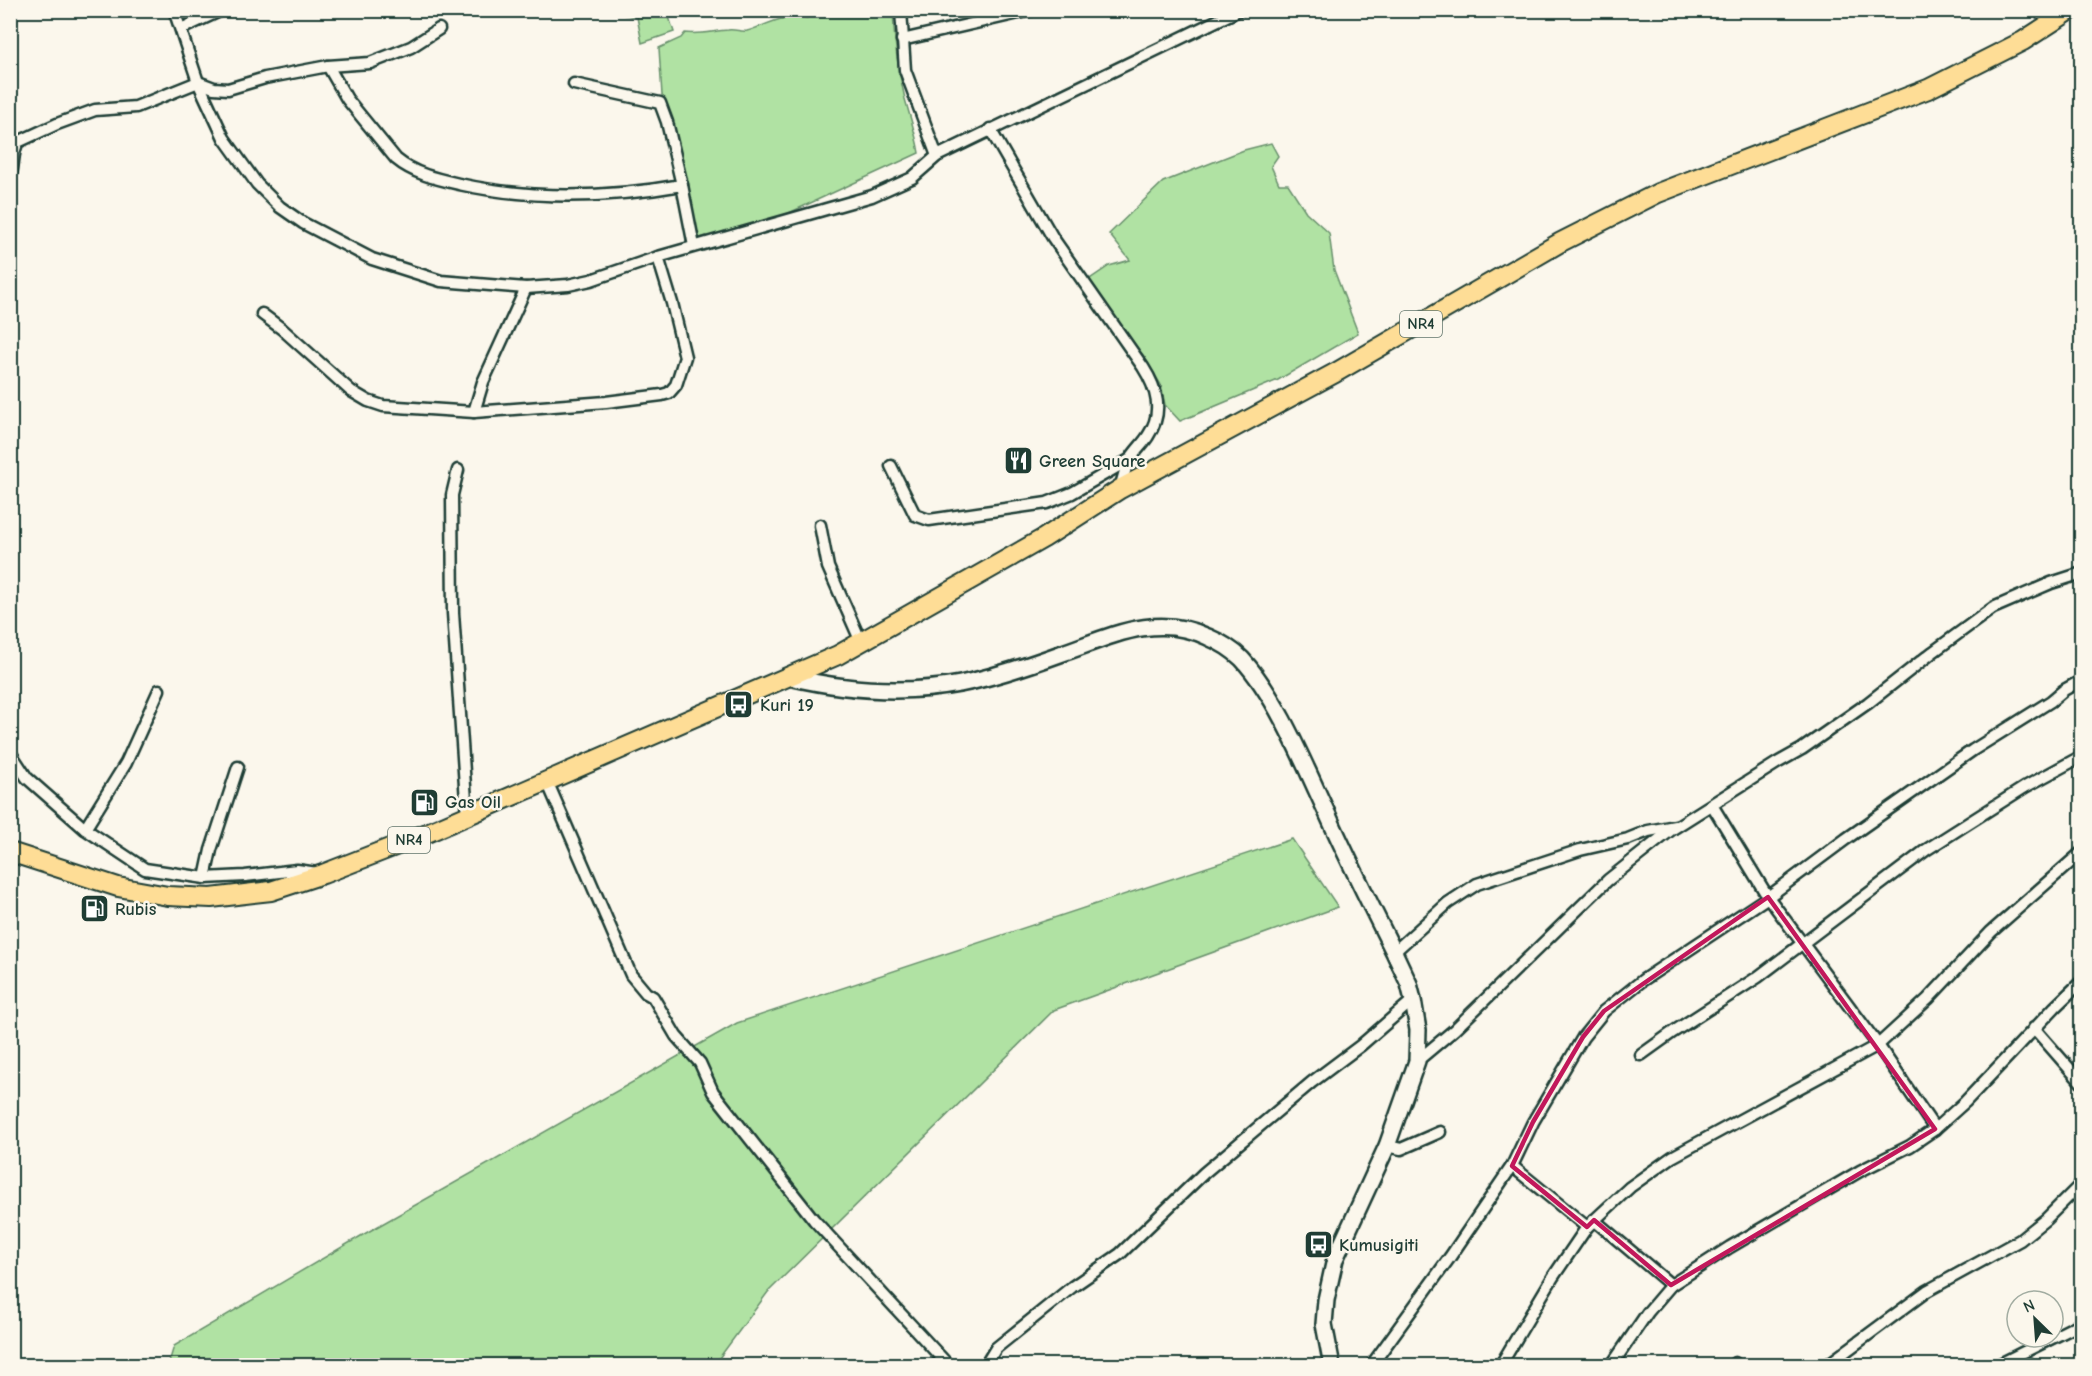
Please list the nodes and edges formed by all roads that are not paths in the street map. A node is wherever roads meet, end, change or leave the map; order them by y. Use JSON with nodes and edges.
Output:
{"nodes":[{"id":1,"x":174,"y":10,"type":"edge"},
{"id":2,"x":222,"y":10,"type":"edge"},
{"id":3,"x":901,"y":10,"type":"edge"},
{"id":4,"x":1032,"y":10,"type":"edge"},
{"id":5,"x":1239,"y":10,"type":"edge"},
{"id":6,"x":2071,"y":10,"type":"edge"},
{"id":7,"x":181,"y":28,"type":"junction"},
{"id":8,"x":439,"y":29,"type":"dead end"},
{"id":9,"x":902,"y":40,"type":"junction"},
{"id":10,"x":327,"y":66,"type":"junction"},
{"id":11,"x":198,"y":82,"type":"junction"},
{"id":12,"x":574,"y":84,"type":"dead end"},
{"id":13,"x":990,"y":129,"type":"junction"},
{"id":14,"x":937,"y":156,"type":"junction"},
{"id":15,"x":10,"y":178,"type":"edge"},
{"id":16,"x":682,"y":185,"type":"junction"},
{"id":17,"x":694,"y":246,"type":"junction"},
{"id":18,"x":658,"y":257,"type":"junction"},
{"id":19,"x":526,"y":288,"type":"junction"},
{"id":20,"x":262,"y":314,"type":"dead end"},
{"id":21,"x":474,"y":412,"type":"junction"},
{"id":22,"x":1129,"y":460,"type":"junction"},
{"id":23,"x":891,"y":466,"type":"dead end"},
{"id":24,"x":458,"y":470,"type":"dead end"},
{"id":25,"x":1120,"y":489,"type":"junction"},
{"id":26,"x":820,"y":525,"type":"dead end"},
{"id":27,"x":2082,"y":573,"type":"edge"},
{"id":28,"x":861,"y":642,"type":"junction"},
{"id":29,"x":789,"y":677,"type":"junction"},
{"id":30,"x":2082,"y":680,"type":"edge"},
{"id":31,"x":159,"y":690,"type":"dead end"},
{"id":32,"x":10,"y":752,"type":"edge"},
{"id":33,"x":2082,"y":756,"type":"edge"},
{"id":34,"x":238,"y":767,"type":"dead end"},
{"id":35,"x":547,"y":781,"type":"junction"},
{"id":36,"x":1712,"y":805,"type":"junction"},
{"id":37,"x":467,"y":815,"type":"junction"},
{"id":38,"x":1678,"y":826,"type":"junction"},
{"id":39,"x":85,"y":829,"type":"junction"},
{"id":40,"x":10,"y":852,"type":"edge"},
{"id":41,"x":2082,"y":852,"type":"edge"},
{"id":42,"x":323,"y":874,"type":"junction"},
{"id":43,"x":205,"y":878,"type":"junction"},
{"id":44,"x":1768,"y":897,"type":"junction"},
{"id":45,"x":1802,"y":943,"type":"junction"},
{"id":46,"x":1394,"y":952,"type":"junction"},
{"id":47,"x":2082,"y":981,"type":"edge"},
{"id":48,"x":1413,"y":1000,"type":"junction"},
{"id":49,"x":2034,"y":1028,"type":"junction"},
{"id":50,"x":1878,"y":1045,"type":"junction"},
{"id":51,"x":1641,"y":1055,"type":"dead end"},
{"id":52,"x":1417,"y":1061,"type":"junction"},
{"id":53,"x":2082,"y":1083,"type":"edge"},
{"id":54,"x":1935,"y":1129,"type":"junction"},
{"id":55,"x":1440,"y":1132,"type":"dead end"},
{"id":56,"x":1387,"y":1146,"type":"junction"},
{"id":57,"x":1512,"y":1166,"type":"junction"},
{"id":58,"x":2082,"y":1183,"type":"edge"},
{"id":59,"x":1590,"y":1223,"type":"junction"},
{"id":60,"x":1671,"y":1285,"type":"junction"},
{"id":61,"x":2082,"y":1323,"type":"edge"},
{"id":62,"x":949,"y":1365,"type":"edge"},
{"id":63,"x":986,"y":1365,"type":"edge"},
{"id":64,"x":1332,"y":1365,"type":"edge"},
{"id":65,"x":1371,"y":1365,"type":"edge"},
{"id":66,"x":1500,"y":1365,"type":"edge"},
{"id":67,"x":1611,"y":1365,"type":"edge"},
{"id":68,"x":1826,"y":1365,"type":"edge"},
{"id":69,"x":1996,"y":1365,"type":"edge"}],
"edges":[{"from":1,"to":7,"type":"street"},
{"from":2,"to":7,"type":"street"},
{"from":3,"to":9,"type":"street"},
{"from":4,"to":9,"type":"street"},
{"from":5,"to":13,"type":"street"},
{"from":6,"to":25,"type":"highway","number":"NR4"},
{"from":7,"to":11,"type":"street"},
{"from":8,"to":10,"type":"street"},
{"from":9,"to":14,"type":"street"},
{"from":10,"to":11,"type":"street"},
{"from":10,"to":16,"type":"street"},
{"from":11,"to":15,"type":"street"},
{"from":11,"to":19,"type":"street"},
{"from":12,"to":16,"type":"street"},
{"from":13,"to":14,"type":"street"},
{"from":13,"to":22,"type":"street"},
{"from":14,"to":17,"type":"street"},
{"from":16,"to":17,"type":"street"},
{"from":17,"to":18,"type":"street"},
{"from":18,"to":19,"type":"street"},
{"from":18,"to":21,"type":"street"},
{"from":19,"to":21,"type":"street"},
{"from":20,"to":21,"type":"street"},
{"from":22,"to":23,"type":"street"},
{"from":22,"to":25,"type":"street"},
{"from":24,"to":37,"type":"street"},
{"from":25,"to":28,"type":"highway","number":"NR4"},
{"from":26,"to":28,"type":"street"},
{"from":27,"to":36,"type":"street"},
{"from":28,"to":29,"type":"highway","number":"NR4"},
{"from":29,"to":35,"type":"highway","number":"NR4"},
{"from":29,"to":46,"type":"main road"},
{"from":30,"to":44,"type":"street"},
{"from":31,"to":39,"type":"street"},
{"from":32,"to":39,"type":"street"},
{"from":33,"to":45,"type":"street"},
{"from":34,"to":43,"type":"street"},
{"from":35,"to":37,"type":"highway","number":"NR4"},
{"from":35,"to":62,"type":"street"},
{"from":36,"to":38,"type":"street"},
{"from":36,"to":44,"type":"street"},
{"from":37,"to":42,"type":"highway","number":"NR4"},
{"from":38,"to":46,"type":"street"},
{"from":38,"to":52,"type":"street"},
{"from":39,"to":43,"type":"street"},
{"from":40,"to":42,"type":"highway","number":"NR4"},
{"from":41,"to":50,"type":"street"},
{"from":42,"to":43,"type":"street"},
{"from":44,"to":45,"type":"street"},
{"from":44,"to":57,"type":"street"},
{"from":45,"to":50,"type":"street"},
{"from":45,"to":51,"type":"street"},
{"from":46,"to":48,"type":"main road"},
{"from":47,"to":49,"type":"street"},
{"from":48,"to":52,"type":"main road"},
{"from":48,"to":63,"type":"street"},
{"from":49,"to":53,"type":"street"},
{"from":49,"to":54,"type":"street"},
{"from":50,"to":54,"type":"street"},
{"from":50,"to":59,"type":"street"},
{"from":52,"to":56,"type":"main road"},
{"from":54,"to":60,"type":"street"},
{"from":55,"to":56,"type":"street"},
{"from":56,"to":64,"type":"main road"},
{"from":57,"to":59,"type":"street"},
{"from":57,"to":65,"type":"street"},
{"from":58,"to":68,"type":"street"},
{"from":59,"to":60,"type":"street"},
{"from":59,"to":66,"type":"street"},
{"from":60,"to":67,"type":"street"},
{"from":61,"to":69,"type":"street"}]}
